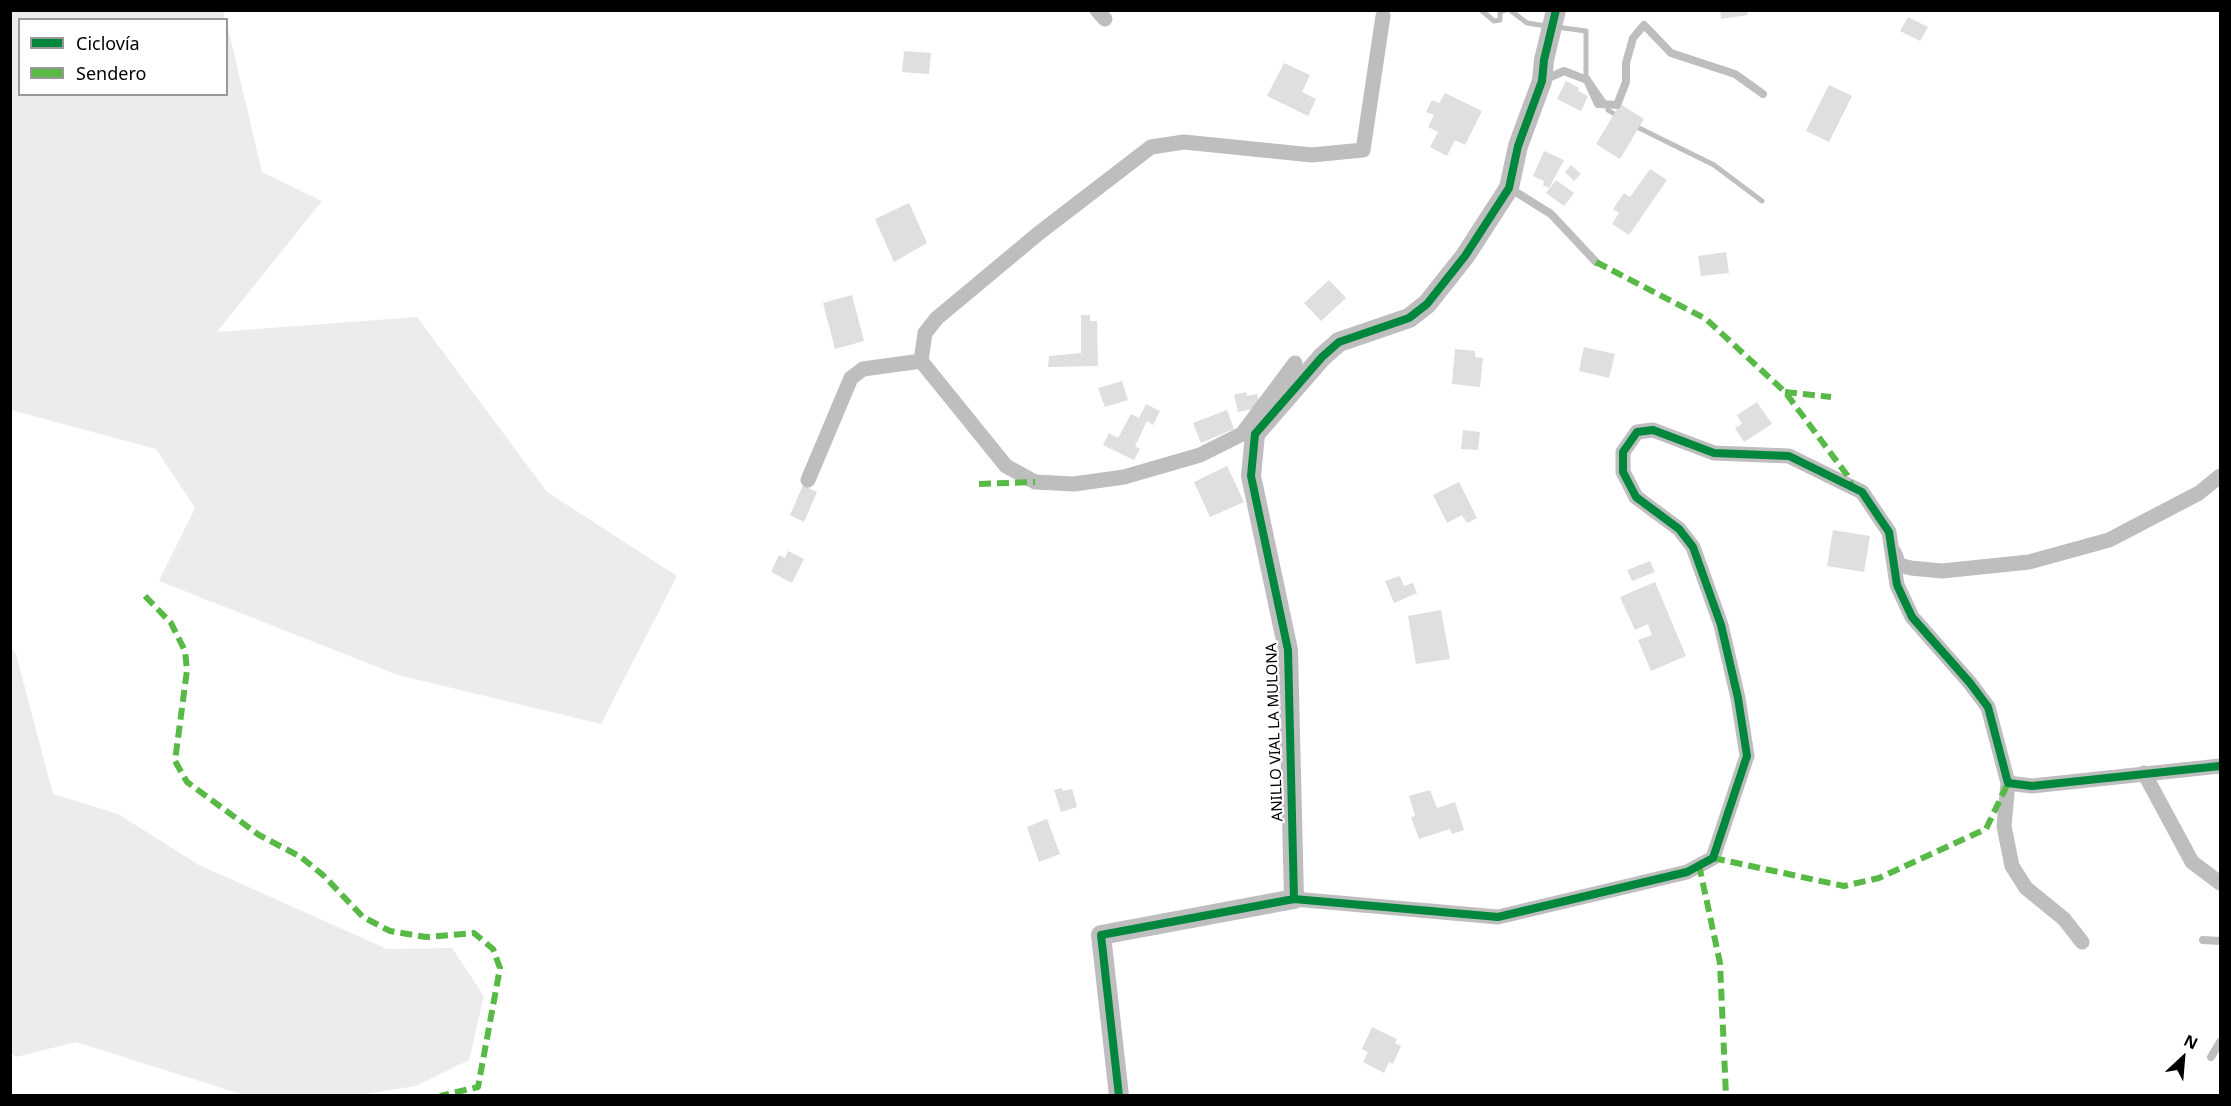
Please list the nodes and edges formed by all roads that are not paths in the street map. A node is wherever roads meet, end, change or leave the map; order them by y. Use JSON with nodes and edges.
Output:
{"nodes":[{"id":1,"x":1554,"y":15,"type":"edge"},
{"id":2,"x":1383,"y":16,"type":"dead end"},
{"id":3,"x":1542,"y":81,"type":"junction"},
{"id":4,"x":1763,"y":94,"type":"dead end"},
{"id":5,"x":1509,"y":189,"type":"junction"},
{"id":6,"x":1596,"y":262,"type":"dead end"},
{"id":7,"x":921,"y":361,"type":"junction"},
{"id":8,"x":1295,"y":363,"type":"dead end"},
{"id":9,"x":1248,"y":434,"type":"junction"},
{"id":10,"x":2220,"y":476,"type":"edge"},
{"id":11,"x":808,"y":480,"type":"dead end"},
{"id":12,"x":1892,"y":547,"type":"junction"},
{"id":13,"x":2220,"y":766,"type":"edge"},
{"id":14,"x":2144,"y":773,"type":"junction"},
{"id":15,"x":2008,"y":783,"type":"junction"},
{"id":16,"x":2220,"y":883,"type":"edge"},
{"id":17,"x":1294,"y":899,"type":"junction"},
{"id":18,"x":2203,"y":940,"type":"dead end"},
{"id":19,"x":2220,"y":941,"type":"edge"},
{"id":20,"x":2082,"y":942,"type":"dead end"},
{"id":21,"x":2220,"y":1042,"type":"edge"},
{"id":22,"x":2211,"y":1057,"type":"dead end"},
{"id":23,"x":1119,"y":1095,"type":"edge"}],
"edges":[{"from":1,"to":3,"type":"street"},
{"from":2,"to":7,"type":"street"},
{"from":3,"to":4,"type":"lane"},
{"from":3,"to":5,"type":"street"},
{"from":5,"to":6,"type":"lane"},
{"from":5,"to":9,"type":"street"},
{"from":7,"to":9,"type":"street"},
{"from":7,"to":11,"type":"street"},
{"from":8,"to":9,"type":"street"},
{"from":9,"to":17,"type":"street","name":"ANILLO VIAL LA MULONA"},
{"from":10,"to":12,"type":"street"},
{"from":12,"to":15,"type":"street"},
{"from":12,"to":17,"type":"street"},
{"from":13,"to":14,"type":"street"},
{"from":14,"to":15,"type":"street"},
{"from":14,"to":16,"type":"street"},
{"from":15,"to":20,"type":"street"},
{"from":17,"to":23,"type":"street"},
{"from":18,"to":19,"type":"lane"},
{"from":21,"to":22,"type":"lane"}]}
